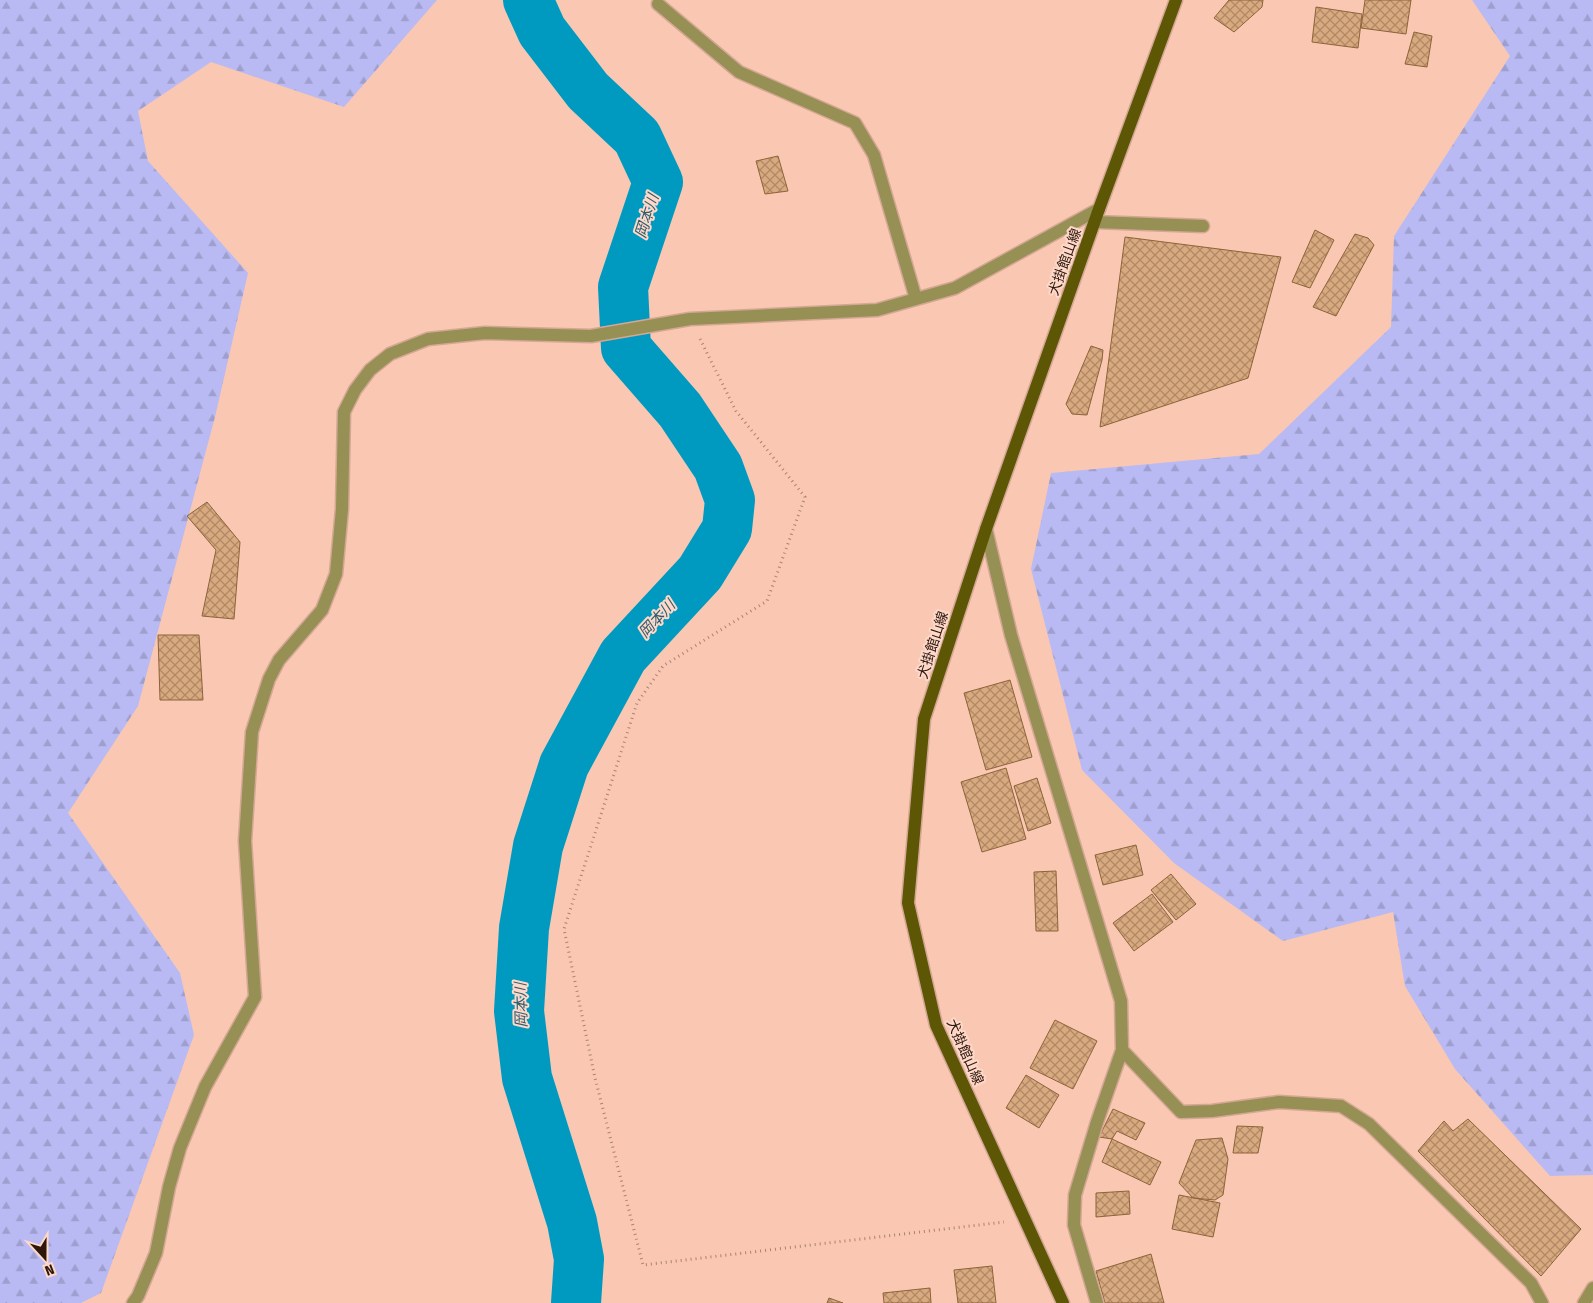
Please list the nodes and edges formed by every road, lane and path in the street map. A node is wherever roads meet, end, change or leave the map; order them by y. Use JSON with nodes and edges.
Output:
{"nodes":[{"id":1,"x":1176,"y":0,"type":"edge"},
{"id":2,"x":658,"y":4,"type":"dead end"},
{"id":3,"x":1099,"y":210,"type":"junction"},
{"id":4,"x":1095,"y":222,"type":"junction"},
{"id":5,"x":1203,"y":226,"type":"dead end"},
{"id":6,"x":916,"y":299,"type":"junction"},
{"id":7,"x":690,"y":320,"type":"junction"},
{"id":8,"x":986,"y":529,"type":"junction"},
{"id":9,"x":1122,"y":1050,"type":"junction"},
{"id":10,"x":1024,"y":1220,"type":"junction"},
{"id":11,"x":1593,"y":1288,"type":"edge"},
{"id":12,"x":133,"y":1303,"type":"edge"},
{"id":13,"x":1063,"y":1303,"type":"edge"},
{"id":14,"x":1097,"y":1303,"type":"edge"},
{"id":15,"x":1542,"y":1303,"type":"edge"},
{"id":16,"x":1584,"y":1303,"type":"edge"}],
"edges":[{"from":1,"to":3,"type":"main road","name":"犬掛館山線"},
{"from":2,"to":6,"type":"street"},
{"from":3,"to":4,"type":"main road","name":"犬掛館山線"},
{"from":3,"to":6,"type":"street"},
{"from":4,"to":5,"type":"street"},
{"from":4,"to":8,"type":"main road","name":"犬掛館山線"},
{"from":6,"to":7,"type":"street"},
{"from":7,"to":10,"type":"path"},
{"from":7,"to":12,"type":"street"},
{"from":8,"to":9,"type":"street"},
{"from":8,"to":10,"type":"main road","name":"犬掛館山線"},
{"from":9,"to":14,"type":"street"},
{"from":9,"to":15,"type":"street"},
{"from":10,"to":13,"type":"main road","name":"犬掛館山線"},
{"from":11,"to":16,"type":"street"}]}
